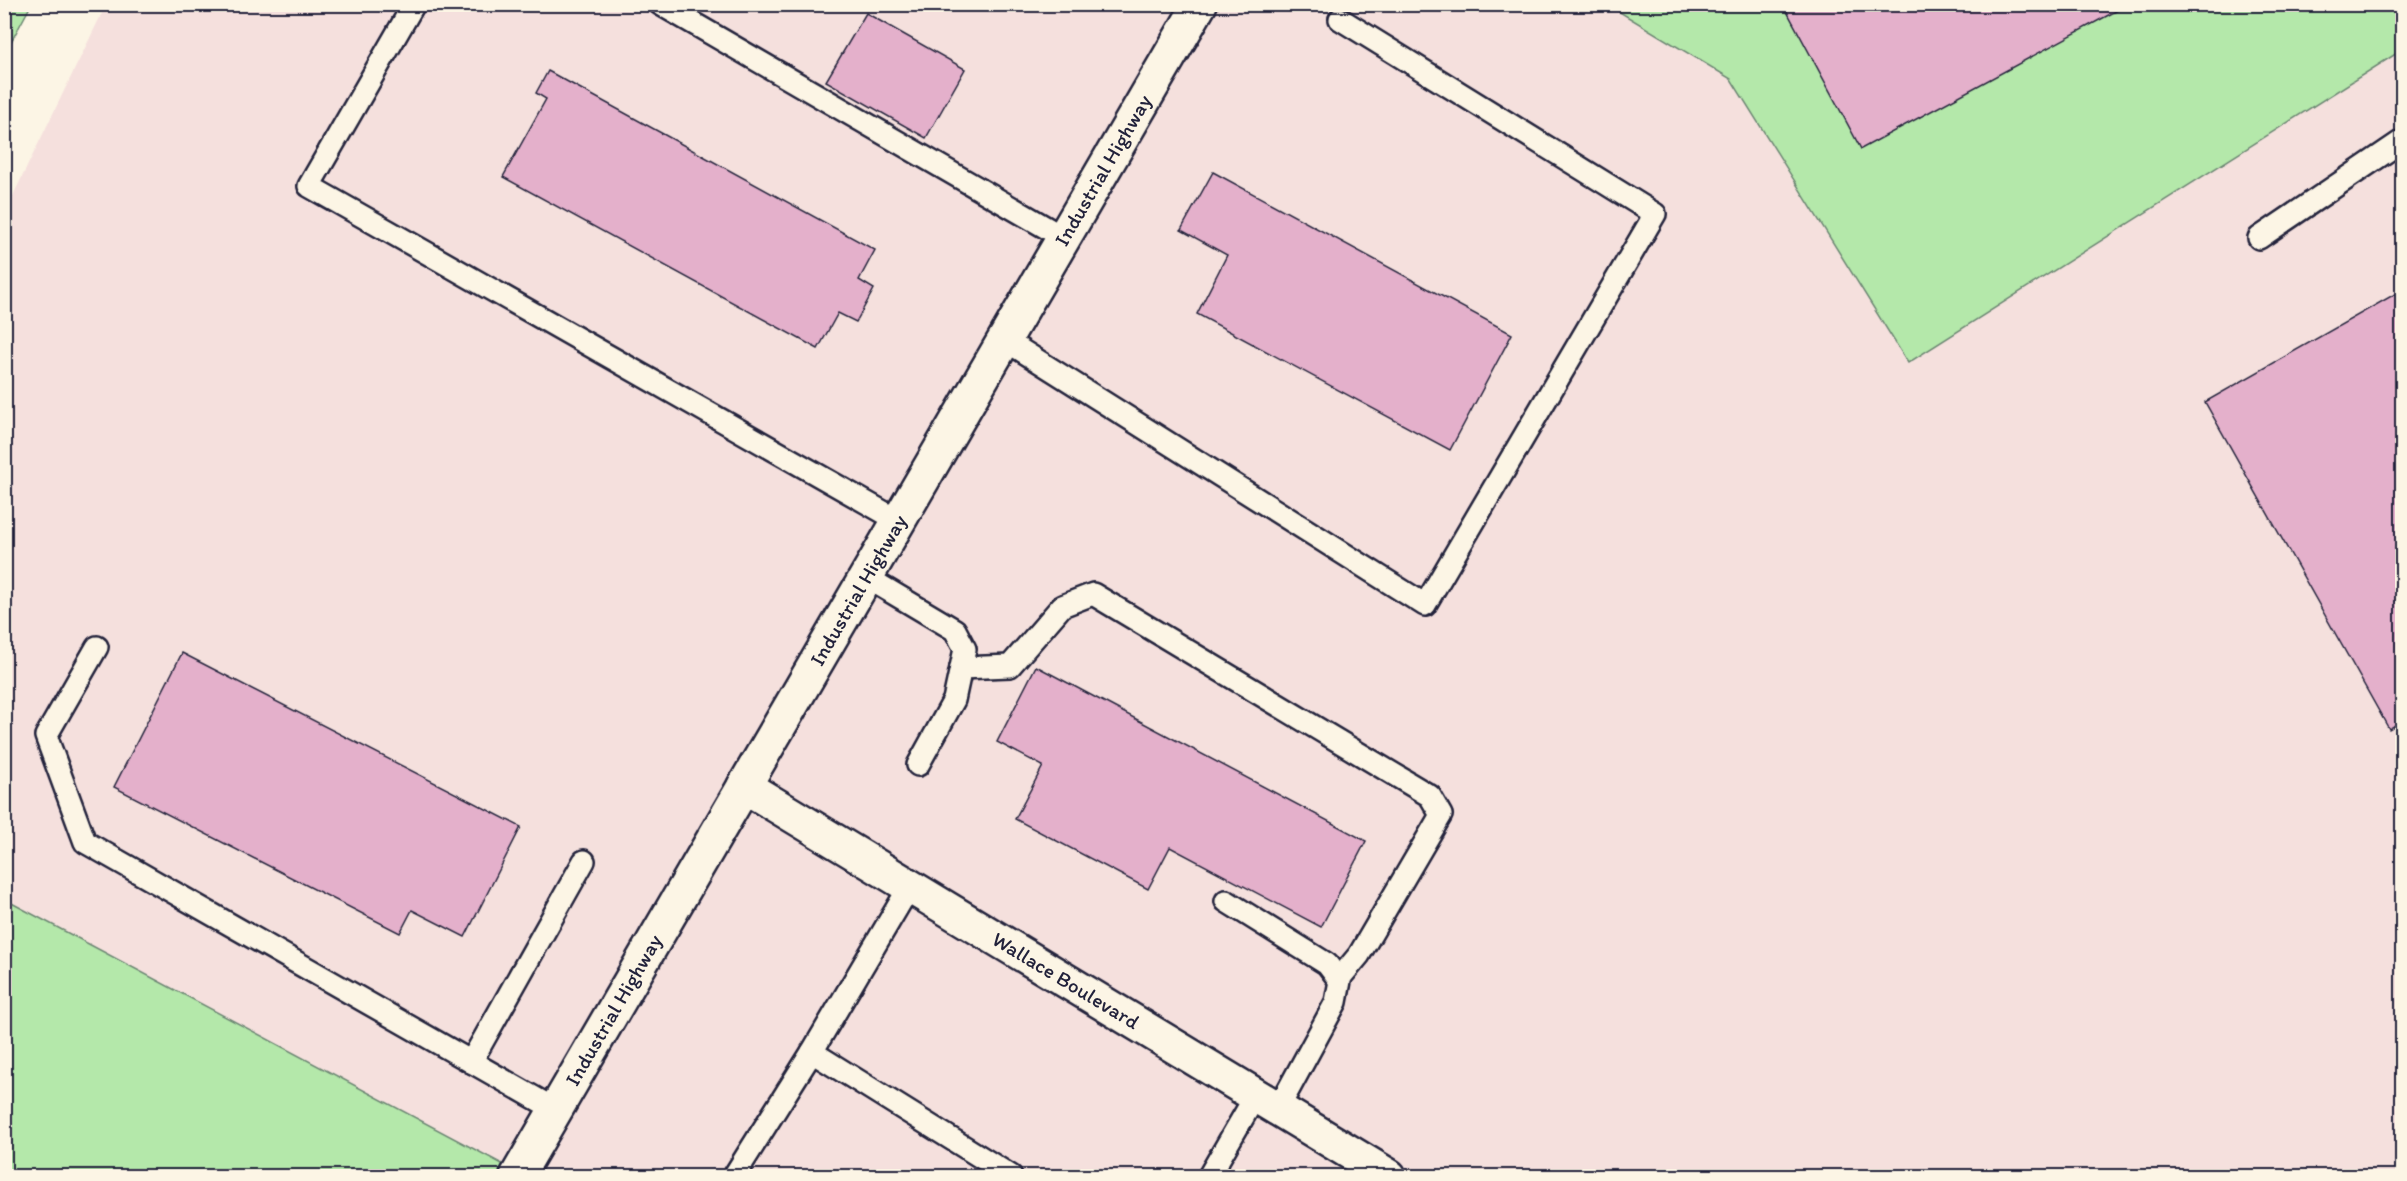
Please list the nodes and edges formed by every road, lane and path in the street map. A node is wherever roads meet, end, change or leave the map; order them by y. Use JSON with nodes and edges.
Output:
{"nodes":[{"id":1,"x":414,"y":4,"type":"edge"},
{"id":2,"x":660,"y":4,"type":"edge"},
{"id":3,"x":1200,"y":4,"type":"edge"},
{"id":4,"x":1340,"y":19,"type":"dead end"},
{"id":5,"x":2403,"y":141,"type":"edge"},
{"id":6,"x":1064,"y":238,"type":"junction"},
{"id":7,"x":2259,"y":238,"type":"dead end"},
{"id":8,"x":1005,"y":340,"type":"junction"},
{"id":9,"x":899,"y":520,"type":"junction"},
{"id":10,"x":866,"y":577,"type":"junction"},
{"id":11,"x":97,"y":647,"type":"dead end"},
{"id":12,"x":961,"y":668,"type":"junction"},
{"id":13,"x":918,"y":765,"type":"dead end"},
{"id":14,"x":744,"y":786,"type":"junction"},
{"id":15,"x":584,"y":861,"type":"dead end"},
{"id":16,"x":910,"y":886,"type":"junction"},
{"id":17,"x":1226,"y":901,"type":"dead end"},
{"id":18,"x":1339,"y":979,"type":"junction"},
{"id":19,"x":812,"y":1052,"type":"junction"},
{"id":20,"x":471,"y":1062,"type":"junction"},
{"id":21,"x":1267,"y":1102,"type":"junction"},
{"id":22,"x":556,"y":1110,"type":"junction"},
{"id":23,"x":517,"y":1176,"type":"edge"},
{"id":24,"x":734,"y":1176,"type":"edge"},
{"id":25,"x":1011,"y":1176,"type":"edge"},
{"id":26,"x":1209,"y":1176,"type":"edge"},
{"id":27,"x":1389,"y":1176,"type":"edge"}],
"edges":[{"from":1,"to":9,"type":"lane"},
{"from":2,"to":6,"type":"lane"},
{"from":3,"to":6,"type":"street","name":"Industrial Highway"},
{"from":4,"to":8,"type":"lane"},
{"from":5,"to":7,"type":"lane"},
{"from":6,"to":8,"type":"street","name":"Industrial Highway"},
{"from":8,"to":9,"type":"street","name":"Industrial Highway"},
{"from":9,"to":10,"type":"street","name":"Industrial Highway"},
{"from":10,"to":12,"type":"lane"},
{"from":10,"to":14,"type":"street","name":"Industrial Highway"},
{"from":11,"to":20,"type":"lane"},
{"from":12,"to":13,"type":"lane"},
{"from":12,"to":18,"type":"lane"},
{"from":14,"to":16,"type":"street","name":"Wallace Boulevard"},
{"from":14,"to":22,"type":"street","name":"Industrial Highway"},
{"from":15,"to":20,"type":"lane"},
{"from":16,"to":19,"type":"lane"},
{"from":16,"to":21,"type":"street","name":"Wallace Boulevard"},
{"from":17,"to":18,"type":"lane"},
{"from":18,"to":21,"type":"lane"},
{"from":19,"to":24,"type":"lane"},
{"from":19,"to":25,"type":"lane"},
{"from":20,"to":22,"type":"lane"},
{"from":21,"to":26,"type":"lane"},
{"from":21,"to":27,"type":"street","name":"Wallace Boulevard"},
{"from":22,"to":23,"type":"street","name":"Industrial Highway"}]}
